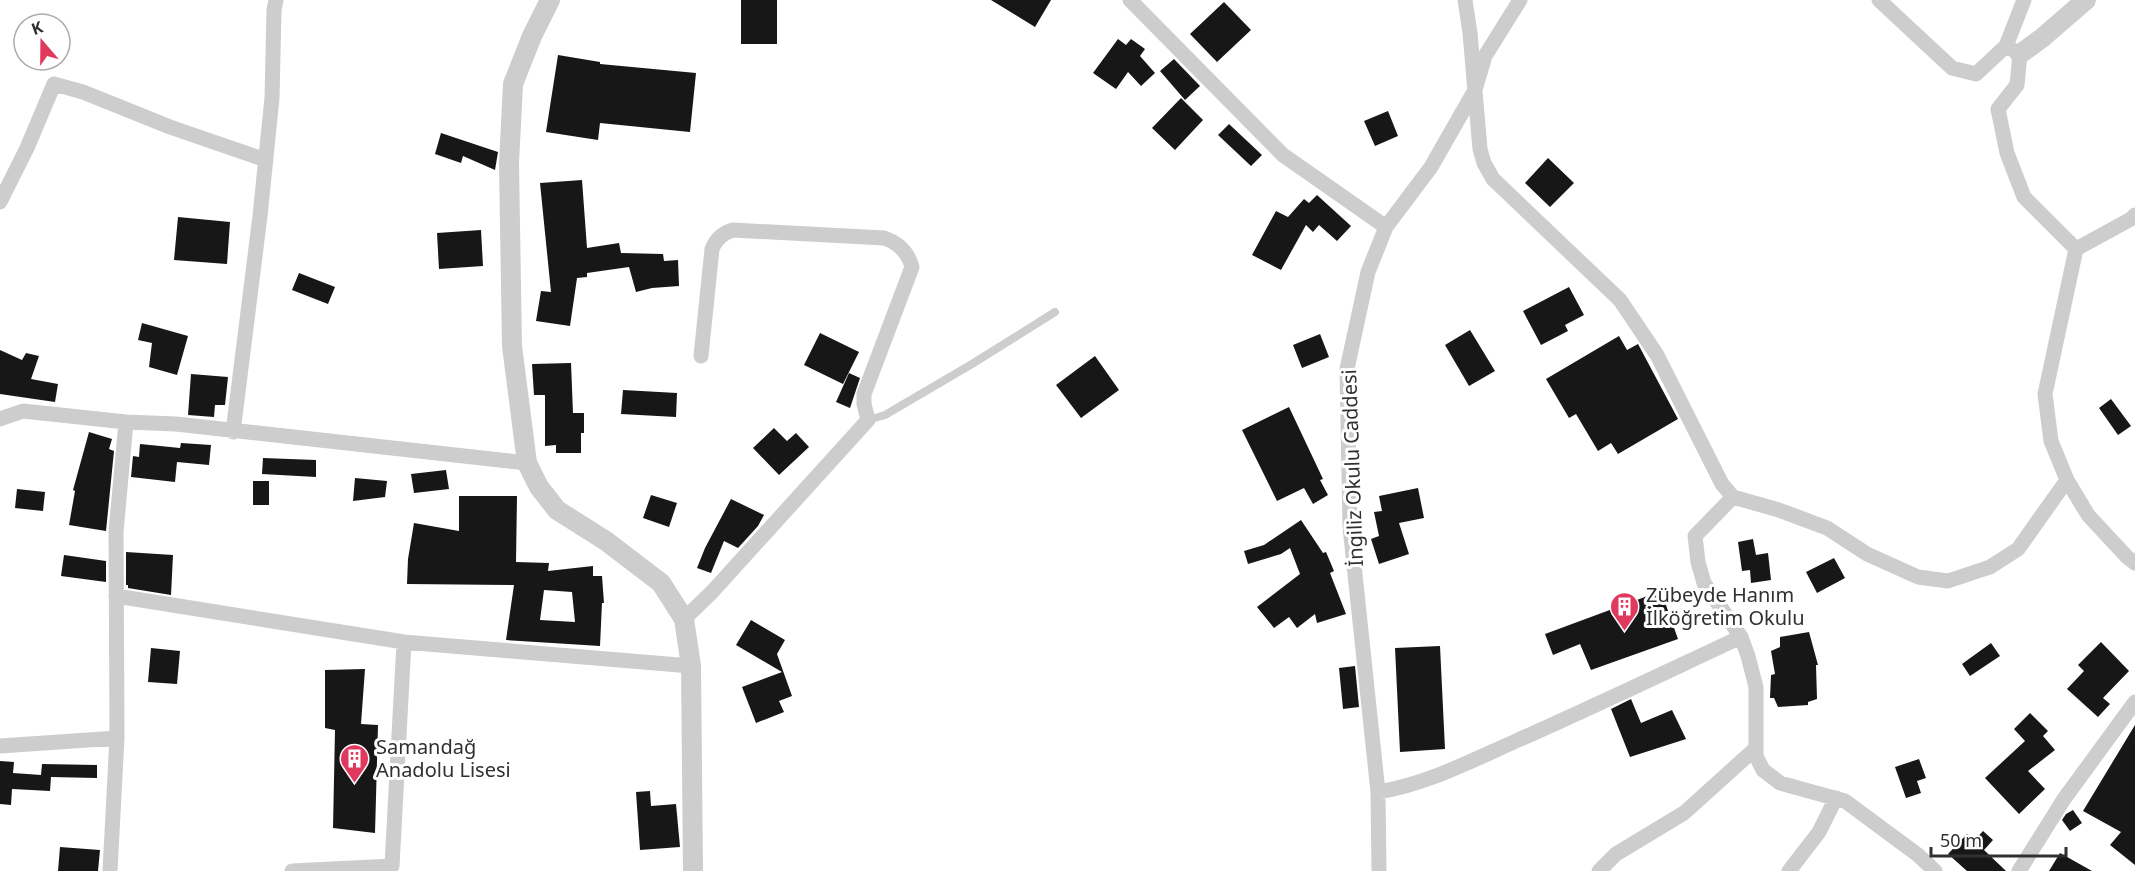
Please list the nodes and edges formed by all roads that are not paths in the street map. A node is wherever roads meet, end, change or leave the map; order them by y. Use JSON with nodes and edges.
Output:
{"nodes":[{"id":1,"x":276,"y":0,"type":"edge"},
{"id":2,"x":549,"y":0,"type":"edge"},
{"id":3,"x":1130,"y":0,"type":"edge"},
{"id":4,"x":1465,"y":0,"type":"edge"},
{"id":5,"x":1520,"y":0,"type":"edge"},
{"id":6,"x":1879,"y":0,"type":"edge"},
{"id":7,"x":2024,"y":0,"type":"edge"},
{"id":8,"x":2086,"y":0,"type":"edge"},
{"id":9,"x":2013,"y":50,"type":"junction"},
{"id":10,"x":1475,"y":90,"type":"junction"},
{"id":11,"x":266,"y":160,"type":"junction"},
{"id":12,"x":0,"y":202,"type":"edge"},
{"id":13,"x":2135,"y":215,"type":"edge"},
{"id":14,"x":1386,"y":227,"type":"junction"},
{"id":15,"x":2076,"y":249,"type":"junction"},
{"id":16,"x":1055,"y":312,"type":"dead end"},
{"id":17,"x":701,"y":356,"type":"dead end"},
{"id":18,"x":0,"y":418,"type":"edge"},
{"id":19,"x":868,"y":420,"type":"junction"},
{"id":20,"x":126,"y":422,"type":"junction"},
{"id":21,"x":233,"y":432,"type":"junction"},
{"id":22,"x":527,"y":463,"type":"junction"},
{"id":23,"x":2067,"y":480,"type":"junction"},
{"id":24,"x":1733,"y":497,"type":"junction"},
{"id":25,"x":2135,"y":563,"type":"edge"},
{"id":26,"x":116,"y":596,"type":"junction"},
{"id":27,"x":684,"y":619,"type":"junction"},
{"id":28,"x":1741,"y":637,"type":"junction"},
{"id":29,"x":404,"y":642,"type":"junction"},
{"id":30,"x":692,"y":666,"type":"junction"},
{"id":31,"x":2135,"y":702,"type":"edge"},
{"id":32,"x":117,"y":738,"type":"junction"},
{"id":33,"x":0,"y":746,"type":"edge"},
{"id":34,"x":1756,"y":748,"type":"junction"},
{"id":35,"x":1378,"y":792,"type":"junction"},
{"id":36,"x":1836,"y":798,"type":"junction"},
{"id":37,"x":110,"y":871,"type":"edge"},
{"id":38,"x":292,"y":871,"type":"edge"},
{"id":39,"x":693,"y":871,"type":"edge"},
{"id":40,"x":1379,"y":871,"type":"edge"},
{"id":41,"x":1599,"y":871,"type":"edge"},
{"id":42,"x":1789,"y":871,"type":"edge"},
{"id":43,"x":1935,"y":871,"type":"edge"},
{"id":44,"x":2019,"y":871,"type":"edge"}],
"edges":[{"from":1,"to":11,"type":"street"},
{"from":2,"to":22,"type":"street"},
{"from":3,"to":14,"type":"street"},
{"from":4,"to":10,"type":"street"},
{"from":5,"to":10,"type":"street","name":"İngiliz Okulu Caddesi"},
{"from":6,"to":9,"type":"street"},
{"from":7,"to":9,"type":"street"},
{"from":8,"to":9,"type":"street"},
{"from":9,"to":15,"type":"street"},
{"from":10,"to":14,"type":"street","name":"İngiliz Okulu Caddesi"},
{"from":10,"to":24,"type":"street"},
{"from":11,"to":12,"type":"street"},
{"from":11,"to":21,"type":"street"},
{"from":13,"to":15,"type":"street"},
{"from":14,"to":35,"type":"street","name":"İngiliz Okulu Caddesi"},
{"from":15,"to":23,"type":"street"},
{"from":16,"to":19,"type":"lane"},
{"from":17,"to":19,"type":"street"},
{"from":18,"to":20,"type":"street"},
{"from":19,"to":27,"type":"street"},
{"from":20,"to":21,"type":"street"},
{"from":20,"to":26,"type":"street"},
{"from":21,"to":22,"type":"street"},
{"from":22,"to":27,"type":"street"},
{"from":23,"to":24,"type":"street"},
{"from":23,"to":25,"type":"street"},
{"from":24,"to":28,"type":"street"},
{"from":26,"to":29,"type":"street"},
{"from":26,"to":32,"type":"street"},
{"from":27,"to":30,"type":"street"},
{"from":28,"to":34,"type":"street"},
{"from":28,"to":35,"type":"street"},
{"from":29,"to":30,"type":"street"},
{"from":29,"to":38,"type":"street"},
{"from":30,"to":39,"type":"street"},
{"from":31,"to":44,"type":"street"},
{"from":32,"to":33,"type":"street"},
{"from":32,"to":37,"type":"street"},
{"from":34,"to":36,"type":"street"},
{"from":34,"to":41,"type":"street"},
{"from":35,"to":40,"type":"street","name":"İngiliz Okulu Caddesi"},
{"from":36,"to":42,"type":"street"},
{"from":36,"to":43,"type":"street"}]}
